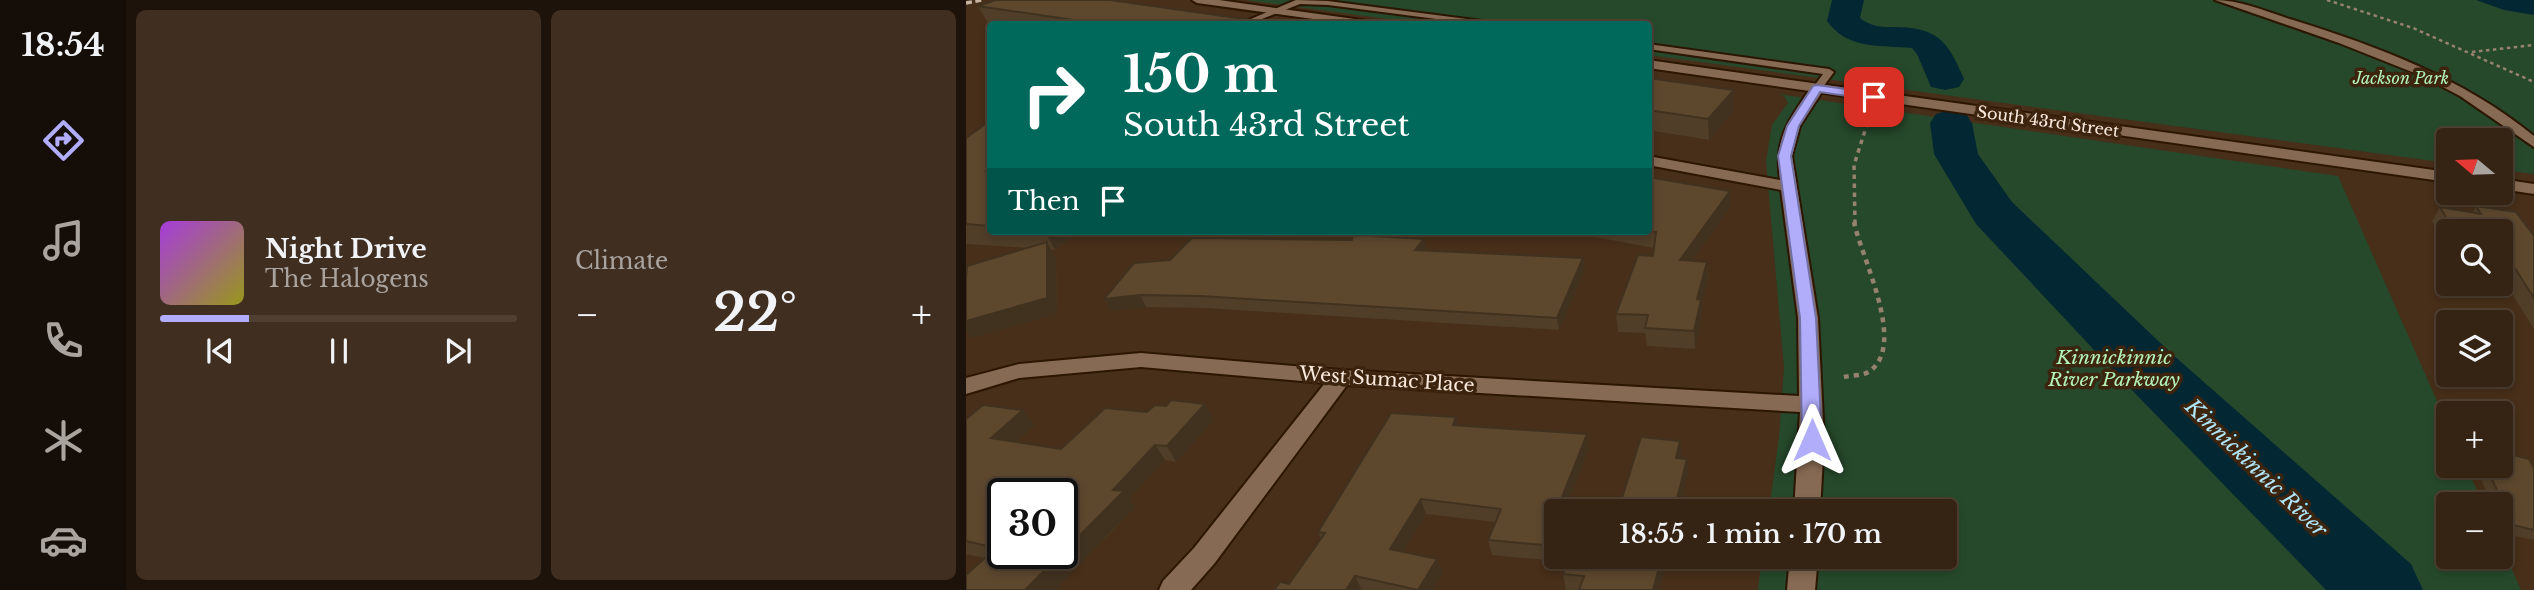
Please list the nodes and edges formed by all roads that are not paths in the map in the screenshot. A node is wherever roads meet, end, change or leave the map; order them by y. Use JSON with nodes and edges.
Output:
{"nodes":[{"id":1,"x":1197,"y":0,"type":"edge"},
{"id":2,"x":2220,"y":0,"type":"edge"},
{"id":3,"x":1276,"y":11,"type":"junction"},
{"id":4,"x":1251,"y":21,"type":"edge"},
{"id":5,"x":1348,"y":21,"type":"edge"},
{"id":6,"x":1467,"y":21,"type":"edge"},
{"id":7,"x":1652,"y":47,"type":"edge"},
{"id":8,"x":1652,"y":65,"type":"edge"},
{"id":9,"x":1817,"y":89,"type":"junction"},
{"id":10,"x":2534,"y":143,"type":"edge"},
{"id":11,"x":1652,"y":161,"type":"edge"},
{"id":12,"x":2436,"y":175,"type":"edge"},
{"id":13,"x":1787,"y":186,"type":"junction"},
{"id":14,"x":2513,"y":186,"type":"edge"},
{"id":15,"x":2534,"y":189,"type":"edge"},
{"id":16,"x":1341,"y":377,"type":"junction"},
{"id":17,"x":966,"y":386,"type":"edge"},
{"id":18,"x":1812,"y":405,"type":"junction"},
{"id":19,"x":1808,"y":499,"type":"edge"},
{"id":20,"x":1803,"y":569,"type":"edge"},
{"id":21,"x":1173,"y":590,"type":"edge"},
{"id":22,"x":1801,"y":590,"type":"edge"}],
"edges":[{"from":1,"to":3,"type":"street"},
{"from":2,"to":10,"type":"street"},
{"from":3,"to":4,"type":"lane"},
{"from":3,"to":5,"type":"street"},
{"from":3,"to":6,"type":"lane"},
{"from":7,"to":9,"type":"lane"},
{"from":8,"to":9,"type":"street","name":"South 43rd Street"},
{"from":9,"to":12,"type":"street","name":"South 43rd Street"},
{"from":9,"to":13,"type":"street"},
{"from":11,"to":13,"type":"street"},
{"from":13,"to":18,"type":"street"},
{"from":14,"to":15,"type":"street"},
{"from":16,"to":17,"type":"street","name":"West Sumac Place"},
{"from":16,"to":18,"type":"street","name":"West Sumac Place"},
{"from":16,"to":21,"type":"street"},
{"from":18,"to":19,"type":"street"},
{"from":20,"to":22,"type":"street"}]}
